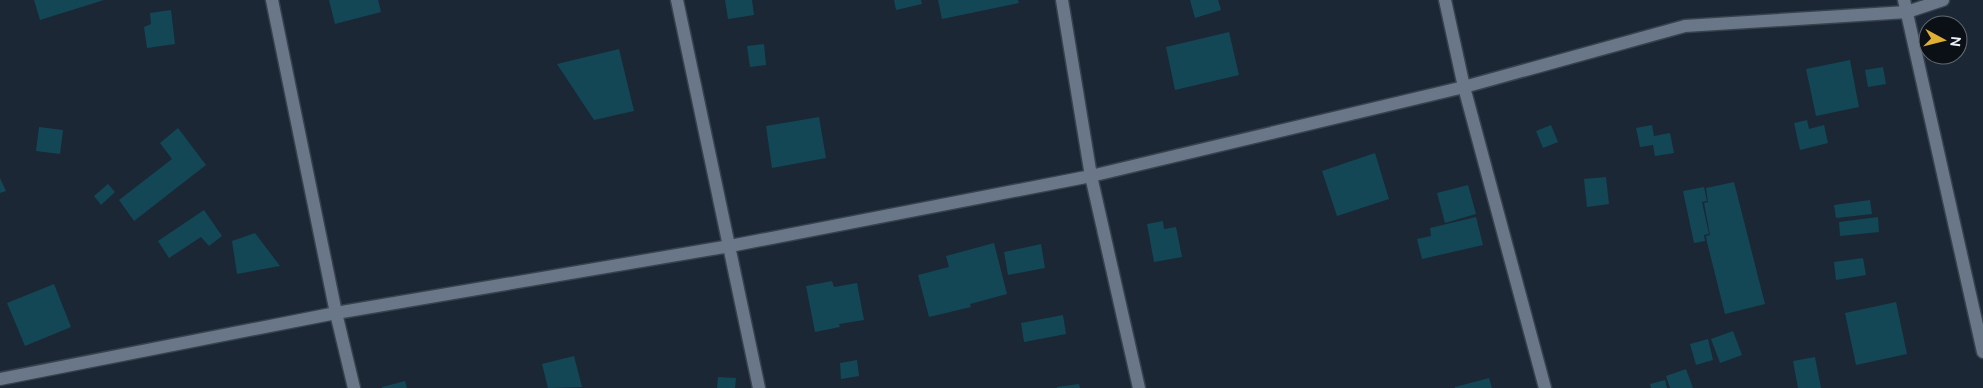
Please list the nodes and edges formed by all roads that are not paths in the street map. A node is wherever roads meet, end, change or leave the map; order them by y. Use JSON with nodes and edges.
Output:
{"nodes":[{"id":1,"x":272,"y":0,"type":"edge"},
{"id":2,"x":677,"y":0,"type":"edge"},
{"id":3,"x":1062,"y":0,"type":"edge"},
{"id":4,"x":1445,"y":0,"type":"edge"},
{"id":5,"x":1943,"y":0,"type":"edge"},
{"id":6,"x":1906,"y":6,"type":"edge"},
{"id":7,"x":1464,"y":87,"type":"junction"},
{"id":8,"x":1091,"y":176,"type":"junction"},
{"id":9,"x":730,"y":246,"type":"junction"},
{"id":10,"x":336,"y":312,"type":"junction"},
{"id":11,"x":1983,"y":352,"type":"edge"},
{"id":12,"x":0,"y":379,"type":"edge"},
{"id":13,"x":354,"y":388,"type":"edge"},
{"id":14,"x":759,"y":388,"type":"edge"},
{"id":15,"x":1139,"y":388,"type":"edge"},
{"id":16,"x":1545,"y":388,"type":"edge"}],
"edges":[{"from":1,"to":10,"type":"street"},
{"from":2,"to":9,"type":"street"},
{"from":3,"to":8,"type":"street"},
{"from":4,"to":7,"type":"street"},
{"from":5,"to":6,"type":"street"},
{"from":6,"to":7,"type":"street"},
{"from":6,"to":11,"type":"street"},
{"from":7,"to":8,"type":"street"},
{"from":7,"to":16,"type":"street"},
{"from":8,"to":9,"type":"street"},
{"from":8,"to":15,"type":"street"},
{"from":9,"to":10,"type":"street"},
{"from":9,"to":14,"type":"street"},
{"from":10,"to":12,"type":"street"},
{"from":10,"to":13,"type":"street"}]}
